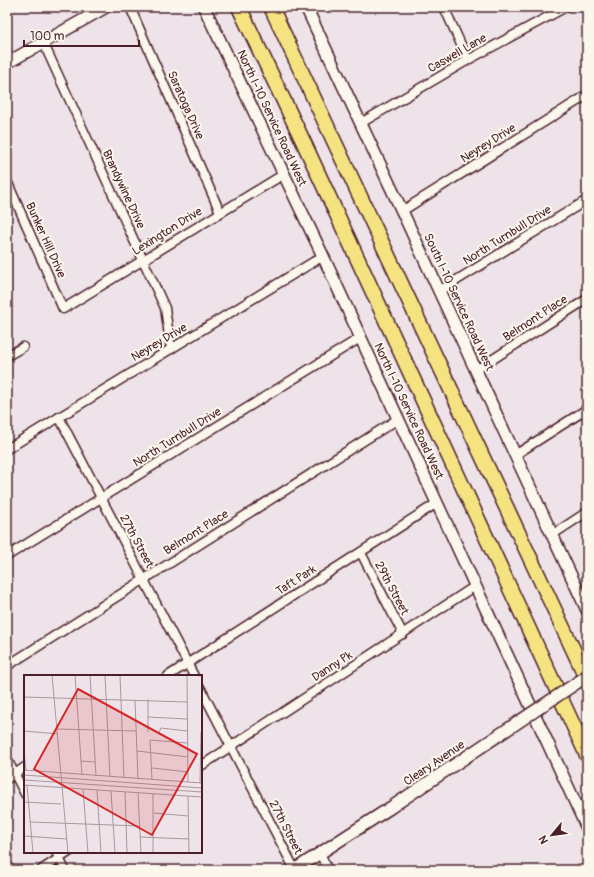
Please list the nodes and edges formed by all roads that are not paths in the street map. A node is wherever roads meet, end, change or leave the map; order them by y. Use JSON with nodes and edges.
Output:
{"nodes":[{"id":1,"x":106,"y":7,"type":"edge"},
{"id":2,"x":130,"y":7,"type":"edge"},
{"id":3,"x":204,"y":7,"type":"edge"},
{"id":4,"x":239,"y":7,"type":"edge"},
{"id":5,"x":271,"y":7,"type":"edge"},
{"id":6,"x":306,"y":7,"type":"edge"},
{"id":7,"x":444,"y":7,"type":"edge"},
{"id":8,"x":566,"y":7,"type":"edge"},
{"id":9,"x":43,"y":42,"type":"junction"},
{"id":10,"x":468,"y":60,"type":"junction"},
{"id":11,"x":7,"y":63,"type":"edge"},
{"id":12,"x":586,"y":98,"type":"edge"},
{"id":13,"x":361,"y":122,"type":"junction"},
{"id":14,"x":284,"y":174,"type":"junction"},
{"id":15,"x":7,"y":181,"type":"edge"},
{"id":16,"x":587,"y":200,"type":"edge"},
{"id":17,"x":402,"y":211,"type":"junction"},
{"id":18,"x":220,"y":212,"type":"junction"},
{"id":19,"x":322,"y":256,"type":"junction"},
{"id":20,"x":144,"y":260,"type":"junction"},
{"id":21,"x":439,"y":291,"type":"junction"},
{"id":22,"x":587,"y":299,"type":"edge"},
{"id":23,"x":63,"y":309,"type":"joint"},
{"id":24,"x":360,"y":338,"type":"junction"},
{"id":25,"x":23,"y":347,"type":"dead end"},
{"id":26,"x":170,"y":349,"type":"junction"},
{"id":27,"x":7,"y":356,"type":"edge"},
{"id":28,"x":476,"y":370,"type":"junction"},
{"id":29,"x":587,"y":409,"type":"edge"},
{"id":30,"x":59,"y":417,"type":"junction"},
{"id":31,"x":398,"y":419,"type":"junction"},
{"id":32,"x":7,"y":449,"type":"edge"},
{"id":33,"x":515,"y":455,"type":"junction"},
{"id":34,"x":101,"y":499,"type":"junction"},
{"id":35,"x":437,"y":503,"type":"junction"},
{"id":36,"x":587,"y":512,"type":"edge"},
{"id":37,"x":552,"y":534,"type":"junction"},
{"id":38,"x":361,"y":553,"type":"junction"},
{"id":39,"x":7,"y":556,"type":"edge"},
{"id":40,"x":144,"y":579,"type":"junction"},
{"id":41,"x":475,"y":586,"type":"junction"},
{"id":42,"x":587,"y":610,"type":"edge"},
{"id":43,"x":403,"y":634,"type":"junction"},
{"id":44,"x":188,"y":663,"type":"junction"},
{"id":45,"x":7,"y":666,"type":"edge"},
{"id":46,"x":170,"y":675,"type":"edge"},
{"id":47,"x":194,"y":675,"type":"edge"},
{"id":48,"x":587,"y":678,"type":"edge"},
{"id":49,"x":202,"y":691,"type":"edge"},
{"id":50,"x":231,"y":747,"type":"junction"},
{"id":51,"x":587,"y":755,"type":"edge"},
{"id":52,"x":7,"y":759,"type":"edge"},
{"id":53,"x":202,"y":765,"type":"edge"},
{"id":54,"x":24,"y":768,"type":"edge"},
{"id":55,"x":14,"y":774,"type":"junction"},
{"id":56,"x":7,"y":779,"type":"edge"},
{"id":57,"x":24,"y":792,"type":"edge"},
{"id":58,"x":587,"y":828,"type":"edge"},
{"id":59,"x":320,"y":853,"type":"junction"},
{"id":60,"x":57,"y":855,"type":"edge"},
{"id":61,"x":41,"y":870,"type":"edge"},
{"id":62,"x":65,"y":870,"type":"edge"},
{"id":63,"x":295,"y":870,"type":"edge"},
{"id":64,"x":328,"y":870,"type":"edge"}],
"edges":[{"from":1,"to":9,"type":"street"},
{"from":2,"to":18,"type":"street","name":"Saratoga Drive"},
{"from":3,"to":14,"type":"street","name":"North I-10 Service Road West"},
{"from":4,"to":51,"type":"highway"},
{"from":5,"to":48,"type":"highway"},
{"from":6,"to":13,"type":"street","name":"South I-10 Service Road West"},
{"from":7,"to":10,"type":"street"},
{"from":8,"to":10,"type":"street","name":"Caswell Lane"},
{"from":9,"to":11,"type":"street"},
{"from":9,"to":20,"type":"street","name":"Brandywine Drive"},
{"from":10,"to":13,"type":"street","name":"Caswell Lane"},
{"from":12,"to":17,"type":"street","name":"Neyrey Drive"},
{"from":13,"to":17,"type":"street","name":"South I-10 Service Road West"},
{"from":14,"to":18,"type":"street","name":"Lexington Drive"},
{"from":14,"to":19,"type":"street","name":"North I-10 Service Road West"},
{"from":15,"to":23,"type":"street","name":"Bunker Hill Drive"},
{"from":16,"to":21,"type":"street","name":"North Turnbull Drive"},
{"from":17,"to":21,"type":"street","name":"South I-10 Service Road West"},
{"from":18,"to":20,"type":"street","name":"Lexington Drive"},
{"from":19,"to":24,"type":"street","name":"North I-10 Service Road West"},
{"from":19,"to":26,"type":"street","name":"Neyrey Drive"},
{"from":20,"to":23,"type":"street","name":"Lexington Drive"},
{"from":20,"to":26,"type":"street","name":"Brandywine Drive"},
{"from":21,"to":28,"type":"street","name":"South I-10 Service Road West"},
{"from":22,"to":28,"type":"street","name":"Belmont Place"},
{"from":24,"to":31,"type":"street","name":"North I-10 Service Road West"},
{"from":24,"to":34,"type":"street","name":"North Turnbull Drive"},
{"from":25,"to":27,"type":"street"},
{"from":26,"to":30,"type":"street","name":"Neyrey Drive"},
{"from":28,"to":33,"type":"street","name":"South I-10 Service Road West"},
{"from":29,"to":33,"type":"street"},
{"from":30,"to":32,"type":"street","name":"Neyrey Drive"},
{"from":30,"to":34,"type":"street","name":"27th Street"},
{"from":31,"to":35,"type":"street","name":"North I-10 Service Road West"},
{"from":31,"to":40,"type":"street","name":"Belmont Place"},
{"from":33,"to":37,"type":"street","name":"South I-10 Service Road West"},
{"from":34,"to":39,"type":"street","name":"North Turnbull Drive"},
{"from":34,"to":40,"type":"street","name":"27th Street"},
{"from":35,"to":38,"type":"street","name":"Taft Park"},
{"from":35,"to":41,"type":"street","name":"North I-10 Service Road West"},
{"from":36,"to":37,"type":"street"},
{"from":37,"to":42,"type":"street","name":"South I-10 Service Road West"},
{"from":38,"to":43,"type":"street","name":"29th Street"},
{"from":38,"to":44,"type":"street","name":"Taft Park"},
{"from":40,"to":44,"type":"street","name":"27th Street"},
{"from":40,"to":45,"type":"street","name":"Belmont Place"},
{"from":41,"to":43,"type":"street","name":"Danny Pk"},
{"from":41,"to":58,"type":"street","name":"North I-10 Service Road West"},
{"from":43,"to":50,"type":"street","name":"Danny Pk"},
{"from":44,"to":46,"type":"street","name":"Taft Park"},
{"from":44,"to":47,"type":"street","name":"27th Street"},
{"from":48,"to":59,"type":"street","name":"Cleary Avenue","bridge":true},
{"from":49,"to":50,"type":"street","name":"27th Street"},
{"from":50,"to":53,"type":"street","name":"Danny Pk"},
{"from":50,"to":63,"type":"street","name":"27th Street"},
{"from":52,"to":55,"type":"street"},
{"from":54,"to":55,"type":"street"},
{"from":55,"to":56,"type":"street"},
{"from":55,"to":57,"type":"street"},
{"from":59,"to":63,"type":"street","name":"Cleary Avenue"},
{"from":59,"to":64,"type":"street"},
{"from":60,"to":61,"type":"street"},
{"from":60,"to":62,"type":"street"}]}
